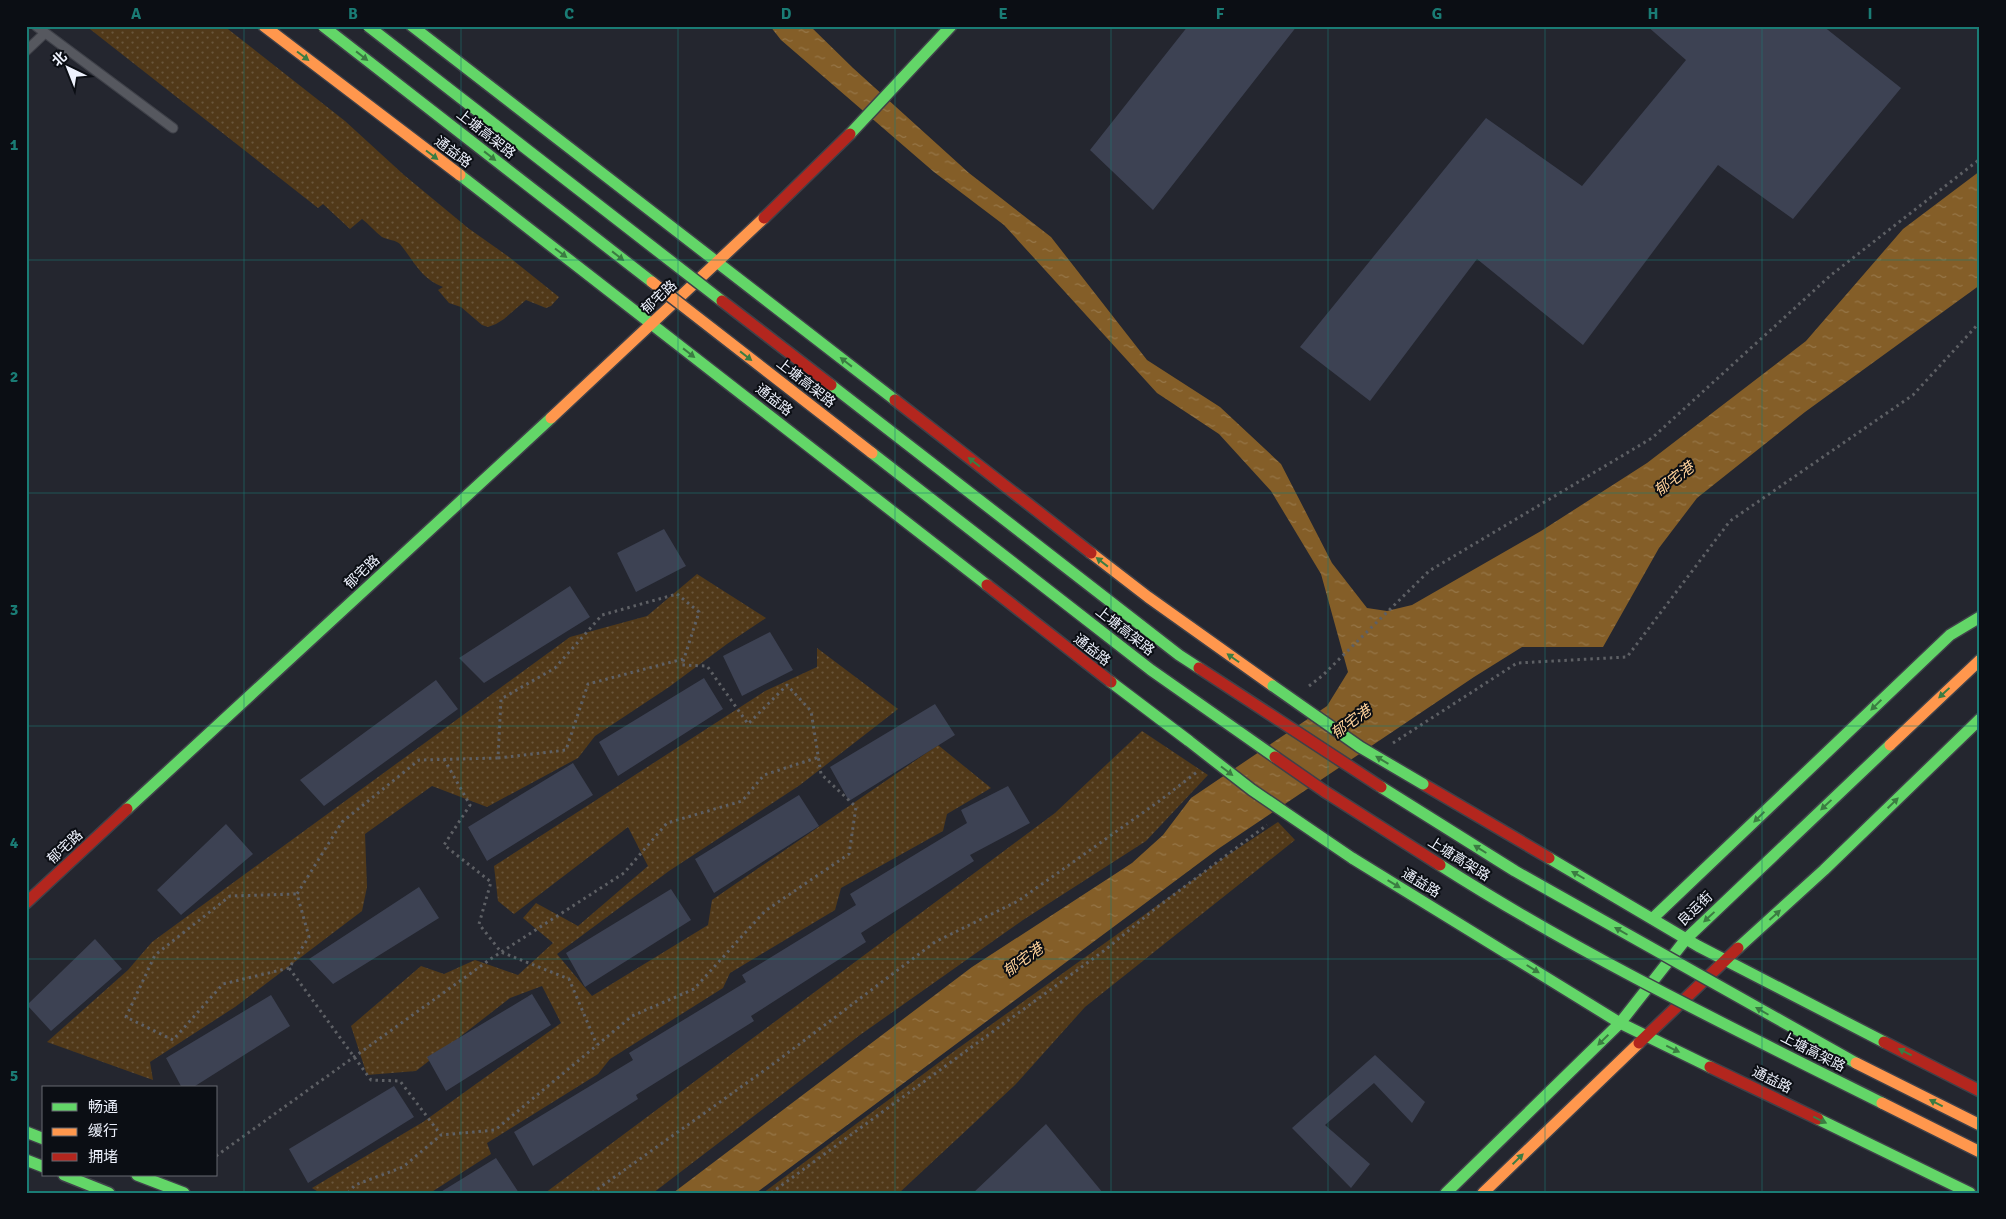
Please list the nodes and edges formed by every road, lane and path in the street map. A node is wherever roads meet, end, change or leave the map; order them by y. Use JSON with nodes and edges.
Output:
{"nodes":[{"id":1,"x":36,"y":26,"type":"edge"},
{"id":2,"x":264,"y":26,"type":"edge"},
{"id":3,"x":323,"y":26,"type":"edge"},
{"id":4,"x":368,"y":26,"type":"edge"},
{"id":5,"x":412,"y":26,"type":"edge"},
{"id":6,"x":951,"y":26,"type":"edge"},
{"id":7,"x":45,"y":33,"type":"junction"},
{"id":8,"x":26,"y":51,"type":"edge"},
{"id":9,"x":173,"y":128,"type":"dead end"},
{"id":10,"x":718,"y":263,"type":"junction"},
{"id":11,"x":652,"y":324,"type":"junction"},
{"id":12,"x":1980,"y":618,"type":"edge"},
{"id":13,"x":683,"y":659,"type":"junction"},
{"id":14,"x":1980,"y":660,"type":"edge"},
{"id":15,"x":1980,"y":719,"type":"edge"},
{"id":16,"x":818,"y":757,"type":"junction"},
{"id":17,"x":498,"y":758,"type":"junction"},
{"id":18,"x":444,"y":759,"type":"junction"},
{"id":19,"x":297,"y":894,"type":"junction"},
{"id":20,"x":26,"y":903,"type":"edge"},
{"id":21,"x":1652,"y":919,"type":"junction"},
{"id":22,"x":1686,"y":939,"type":"junction"},
{"id":23,"x":501,"y":952,"type":"junction"},
{"id":24,"x":1725,"y":960,"type":"junction"},
{"id":25,"x":288,"y":968,"type":"junction"},
{"id":26,"x":1620,"y":1023,"type":"junction"},
{"id":27,"x":1646,"y":1036,"type":"junction"},
{"id":28,"x":597,"y":1045,"type":"junction"},
{"id":29,"x":354,"y":1057,"type":"junction"},
{"id":30,"x":1980,"y":1091,"type":"edge"},
{"id":31,"x":1980,"y":1126,"type":"edge"},
{"id":32,"x":26,"y":1132,"type":"edge"},
{"id":33,"x":441,"y":1135,"type":"junction"},
{"id":34,"x":42,"y":1138,"type":"edge"},
{"id":35,"x":1980,"y":1152,"type":"edge"},
{"id":36,"x":218,"y":1155,"type":"edge"},
{"id":37,"x":26,"y":1160,"type":"edge"},
{"id":38,"x":42,"y":1166,"type":"edge"},
{"id":39,"x":66,"y":1176,"type":"edge"},
{"id":40,"x":140,"y":1176,"type":"edge"},
{"id":41,"x":109,"y":1193,"type":"edge"},
{"id":42,"x":184,"y":1193,"type":"edge"},
{"id":43,"x":348,"y":1193,"type":"edge"},
{"id":44,"x":1446,"y":1193,"type":"edge"},
{"id":45,"x":1483,"y":1193,"type":"edge"},
{"id":46,"x":1970,"y":1193,"type":"edge"}],
"edges":[{"from":1,"to":7,"type":"lane"},
{"from":2,"to":11,"type":"main road","name":"通益路","one_way":true},
{"from":3,"to":35,"type":"main road","name":"上塘高架路","one_way":true,"bridge":true},
{"from":31,"to":4,"type":"main road","name":"上塘高架路","one_way":true,"bridge":true},
{"from":5,"to":10,"type":"main road"},
{"from":6,"to":10,"type":"main road","name":"郁宅路"},
{"from":7,"to":8,"type":"lane"},
{"from":7,"to":9,"type":"lane"},
{"from":10,"to":11,"type":"main road","name":"郁宅路"},
{"from":21,"to":10,"type":"main road","one_way":true,"bridge":true},
{"from":11,"to":20,"type":"main road","name":"郁宅路"},
{"from":11,"to":26,"type":"main road","name":"通益路","one_way":true,"bridge":true},
{"from":12,"to":21,"type":"main road","one_way":true},
{"from":13,"to":16,"type":"path"},
{"from":13,"to":17,"type":"path"},
{"from":13,"to":17,"type":"path"},
{"from":14,"to":22,"type":"main road","name":"良运街","one_way":true},
{"from":24,"to":15,"type":"main road","one_way":true},
{"from":16,"to":23,"type":"path"},
{"from":16,"to":28,"type":"path"},
{"from":17,"to":18,"type":"path"},
{"from":18,"to":19,"type":"path"},
{"from":18,"to":23,"type":"path"},
{"from":19,"to":25,"type":"path"},
{"from":19,"to":25,"type":"path"},
{"from":21,"to":22,"type":"main road"},
{"from":22,"to":24,"type":"main road"},
{"from":22,"to":26,"type":"main road","name":"良运街"},
{"from":23,"to":28,"type":"path"},
{"from":23,"to":29,"type":"path"},
{"from":24,"to":27,"type":"main road"},
{"from":30,"to":24,"type":"main road","one_way":true},
{"from":25,"to":29,"type":"path"},
{"from":26,"to":27,"type":"main road","name":"通益路"},
{"from":26,"to":44,"type":"main road","name":"良运街","one_way":true},
{"from":45,"to":27,"type":"main road","one_way":true},
{"from":27,"to":46,"type":"main road","name":"通益路","one_way":true},
{"from":28,"to":33,"type":"path"},
{"from":29,"to":33,"type":"path"},
{"from":29,"to":36,"type":"path"},
{"from":32,"to":34,"type":"main road"},
{"from":33,"to":43,"type":"path"},
{"from":37,"to":38,"type":"main road"},
{"from":39,"to":41,"type":"main road"},
{"from":40,"to":42,"type":"main road"}]}
